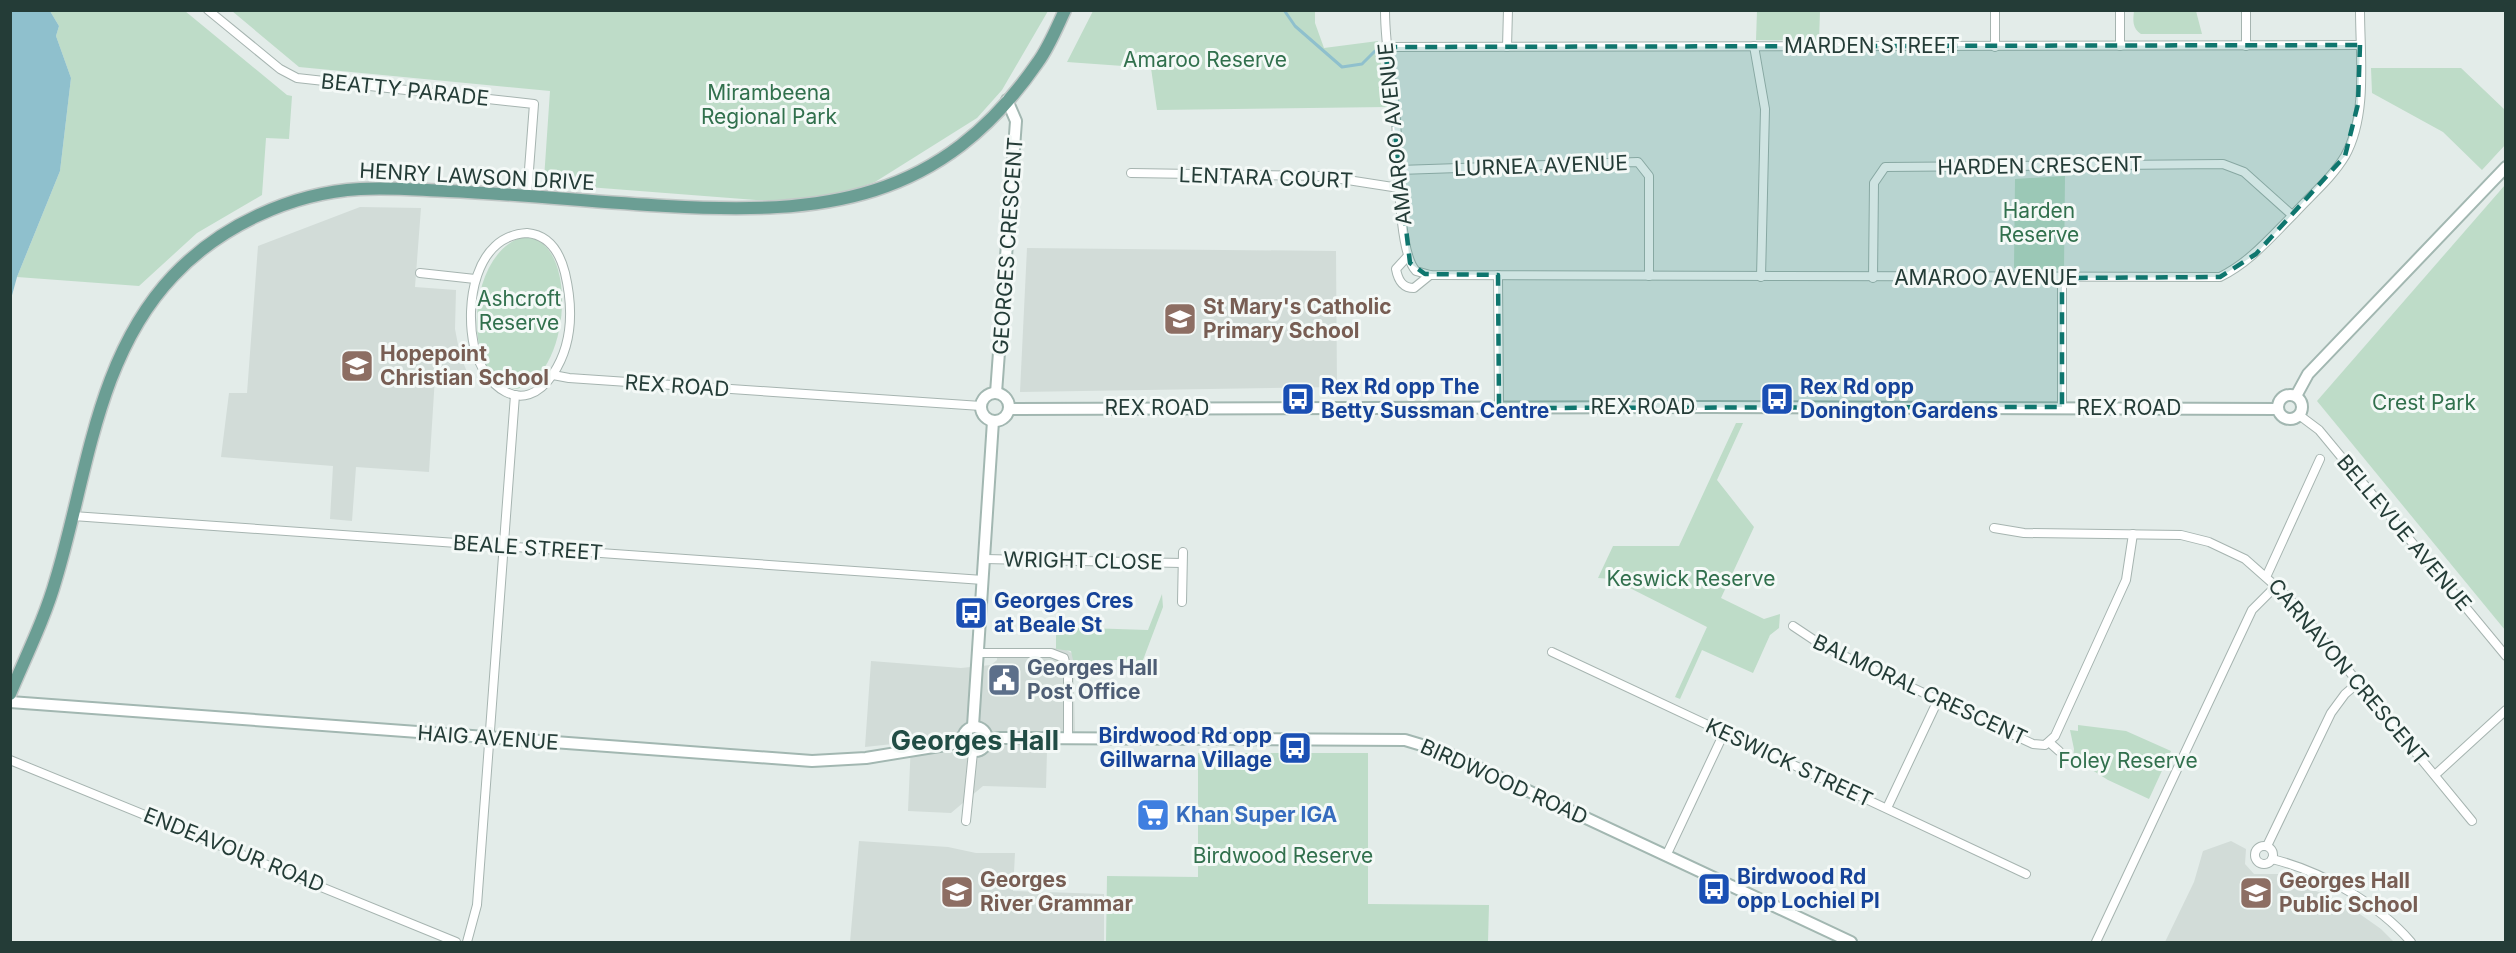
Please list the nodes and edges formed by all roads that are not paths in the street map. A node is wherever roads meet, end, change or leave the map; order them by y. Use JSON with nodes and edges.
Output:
{"nodes":[{"id":1,"x":208,"y":10,"type":"edge"},
{"id":2,"x":1065,"y":10,"type":"edge"},
{"id":3,"x":1385,"y":10,"type":"edge"},
{"id":4,"x":1508,"y":10,"type":"edge"},
{"id":5,"x":1995,"y":10,"type":"edge"},
{"id":6,"x":2120,"y":10,"type":"edge"},
{"id":7,"x":2246,"y":10,"type":"edge"},
{"id":8,"x":2360,"y":10,"type":"edge"},
{"id":9,"x":2360,"y":45,"type":"junction"},
{"id":10,"x":1507,"y":46,"type":"junction"},
{"id":11,"x":1754,"y":46,"type":"junction"},
{"id":12,"x":2120,"y":46,"type":"junction"},
{"id":13,"x":2246,"y":46,"type":"junction"},
{"id":14,"x":1385,"y":47,"type":"junction"},
{"id":15,"x":1995,"y":47,"type":"junction"},
{"id":16,"x":1007,"y":100,"type":"junction"},
{"id":17,"x":2505,"y":167,"type":"edge"},
{"id":18,"x":1399,"y":170,"type":"junction"},
{"id":19,"x":1131,"y":173,"type":"dead end"},
{"id":20,"x":1399,"y":188,"type":"junction"},
{"id":21,"x":527,"y":196,"type":"junction"},
{"id":22,"x":2292,"y":215,"type":"junction"},
{"id":23,"x":1407,"y":258,"type":"junction"},
{"id":24,"x":420,"y":273,"type":"dead end"},
{"id":25,"x":1430,"y":275,"type":"junction"},
{"id":26,"x":1498,"y":275,"type":"junction"},
{"id":27,"x":1649,"y":276,"type":"junction"},
{"id":28,"x":1761,"y":277,"type":"junction"},
{"id":29,"x":1874,"y":278,"type":"junction"},
{"id":30,"x":2061,"y":278,"type":"junction"},
{"id":31,"x":475,"y":279,"type":"junction"},
{"id":32,"x":553,"y":375,"type":"junction"},
{"id":33,"x":996,"y":393,"type":"junction"},
{"id":34,"x":515,"y":395,"type":"junction"},
{"id":35,"x":2296,"y":396,"type":"junction"},
{"id":36,"x":981,"y":406,"type":"junction"},
{"id":37,"x":2062,"y":407,"type":"junction"},
{"id":38,"x":1498,"y":408,"type":"junction"},
{"id":39,"x":1009,"y":409,"type":"junction"},
{"id":40,"x":2278,"y":409,"type":"junction"},
{"id":41,"x":2300,"y":415,"type":"junction"},
{"id":42,"x":993,"y":421,"type":"junction"},
{"id":43,"x":2320,"y":459,"type":"dead end"},
{"id":44,"x":73,"y":516,"type":"junction"},
{"id":45,"x":1994,"y":528,"type":"dead end"},
{"id":46,"x":2133,"y":534,"type":"junction"},
{"id":47,"x":503,"y":546,"type":"junction"},
{"id":48,"x":1182,"y":552,"type":"dead end"},
{"id":49,"x":985,"y":559,"type":"junction"},
{"id":50,"x":1182,"y":563,"type":"junction"},
{"id":51,"x":2267,"y":575,"type":"junction"},
{"id":52,"x":983,"y":580,"type":"junction"},
{"id":53,"x":2277,"y":585,"type":"junction"},
{"id":54,"x":1182,"y":602,"type":"dead end"},
{"id":55,"x":1793,"y":626,"type":"dead end"},
{"id":56,"x":1552,"y":652,"type":"dead end"},
{"id":57,"x":978,"y":653,"type":"junction"},
{"id":58,"x":2505,"y":656,"type":"edge"},
{"id":59,"x":2359,"y":682,"type":"junction"},
{"id":60,"x":10,"y":694,"type":"edge"},
{"id":61,"x":1938,"y":700,"type":"junction"},
{"id":62,"x":10,"y":702,"type":"edge"},
{"id":63,"x":2505,"y":710,"type":"edge"},
{"id":64,"x":973,"y":726,"type":"junction"},
{"id":65,"x":1724,"y":733,"type":"junction"},
{"id":66,"x":490,"y":738,"type":"junction"},
{"id":67,"x":1068,"y":738,"type":"junction"},
{"id":68,"x":986,"y":740,"type":"junction"},
{"id":69,"x":964,"y":742,"type":"junction"},
{"id":70,"x":2050,"y":743,"type":"junction"},
{"id":71,"x":2058,"y":751,"type":"dead end"},
{"id":72,"x":974,"y":752,"type":"junction"},
{"id":73,"x":10,"y":760,"type":"edge"},
{"id":74,"x":2435,"y":775,"type":"junction"},
{"id":75,"x":1887,"y":808,"type":"junction"},
{"id":76,"x":966,"y":821,"type":"dead end"},
{"id":77,"x":2472,"y":821,"type":"dead end"},
{"id":78,"x":2267,"y":846,"type":"junction"},
{"id":79,"x":1666,"y":856,"type":"junction"},
{"id":80,"x":2272,"y":859,"type":"junction"},
{"id":81,"x":2026,"y":874,"type":"dead end"},
{"id":82,"x":456,"y":942,"type":"edge"},
{"id":83,"x":467,"y":942,"type":"edge"},
{"id":84,"x":1851,"y":942,"type":"edge"},
{"id":85,"x":2096,"y":942,"type":"edge"},
{"id":86,"x":2411,"y":942,"type":"edge"}],
"edges":[{"from":1,"to":21,"type":"street","name":"BEATTY PARADE"},
{"from":2,"to":16,"type":"main road","name":"HENRY LAWSON DRIVE"},
{"from":3,"to":14,"type":"street","name":"AMAROO AVENUE"},
{"from":4,"to":10,"type":"street"},
{"from":5,"to":15,"type":"street"},
{"from":6,"to":12,"type":"street"},
{"from":7,"to":13,"type":"street"},
{"from":8,"to":9,"type":"street","name":"AMAROO AVENUE"},
{"from":9,"to":13,"type":"street","name":"MARDEN STREET"},
{"from":9,"to":22,"type":"street","name":"AMAROO AVENUE"},
{"from":10,"to":11,"type":"street","name":"MARDEN STREET"},
{"from":10,"to":14,"type":"street","name":"MARDEN STREET"},
{"from":11,"to":15,"type":"street","name":"MARDEN STREET"},
{"from":11,"to":28,"type":"street"},
{"from":12,"to":13,"type":"street","name":"MARDEN STREET"},
{"from":12,"to":15,"type":"street","name":"MARDEN STREET"},
{"from":14,"to":18,"type":"street","name":"AMAROO AVENUE"},
{"from":16,"to":21,"type":"main road","name":"HENRY LAWSON DRIVE"},
{"from":16,"to":33,"type":"street","name":"GEORGES CRESCENT"},
{"from":17,"to":35,"type":"street"},
{"from":18,"to":20,"type":"street","name":"AMAROO AVENUE"},
{"from":18,"to":27,"type":"street","name":"LURNEA AVENUE"},
{"from":19,"to":20,"type":"street","name":"LENTARA COURT"},
{"from":20,"to":23,"type":"street","name":"AMAROO AVENUE"},
{"from":21,"to":44,"type":"main road","name":"HENRY LAWSON DRIVE"},
{"from":22,"to":29,"type":"street","name":"HARDEN CRESCENT"},
{"from":22,"to":30,"type":"street","name":"AMAROO AVENUE"},
{"from":23,"to":25,"type":"street"},
{"from":23,"to":25,"type":"street","name":"AMAROO AVENUE"},
{"from":24,"to":31,"type":"street"},
{"from":25,"to":26,"type":"street","name":"AMAROO AVENUE"},
{"from":26,"to":27,"type":"street","name":"AMAROO AVENUE"},
{"from":26,"to":38,"type":"street"},
{"from":27,"to":28,"type":"street","name":"AMAROO AVENUE"},
{"from":28,"to":29,"type":"street","name":"AMAROO AVENUE"},
{"from":29,"to":30,"type":"street","name":"AMAROO AVENUE"},
{"from":30,"to":37,"type":"street"},
{"from":31,"to":32,"type":"street"},
{"from":31,"to":34,"type":"street"},
{"from":32,"to":34,"type":"street"},
{"from":32,"to":36,"type":"street","name":"REX ROAD"},
{"from":33,"to":36,"type":"street"},
{"from":33,"to":39,"type":"street"},
{"from":34,"to":47,"type":"street"},
{"from":35,"to":40,"type":"street"},
{"from":35,"to":41,"type":"street"},
{"from":36,"to":42,"type":"street"},
{"from":37,"to":38,"type":"street","name":"REX ROAD"},
{"from":37,"to":40,"type":"street","name":"REX ROAD"},
{"from":38,"to":39,"type":"street","name":"REX ROAD"},
{"from":39,"to":42,"type":"street"},
{"from":40,"to":41,"type":"street"},
{"from":41,"to":58,"type":"street","name":"BELLEVUE AVENUE"},
{"from":42,"to":49,"type":"street"},
{"from":43,"to":51,"type":"street"},
{"from":44,"to":47,"type":"street","name":"BEALE STREET"},
{"from":44,"to":60,"type":"main road","name":"HENRY LAWSON DRIVE"},
{"from":45,"to":46,"type":"street","name":"CARNAVON CRESCENT"},
{"from":46,"to":51,"type":"street","name":"CARNAVON CRESCENT"},
{"from":46,"to":70,"type":"street","name":"BALMORAL CRESCENT"},
{"from":47,"to":52,"type":"street","name":"BEALE STREET"},
{"from":47,"to":66,"type":"street"},
{"from":48,"to":50,"type":"street","name":"WRIGHT CLOSE"},
{"from":49,"to":50,"type":"street","name":"WRIGHT CLOSE"},
{"from":49,"to":52,"type":"street"},
{"from":50,"to":54,"type":"street","name":"WRIGHT CLOSE"},
{"from":51,"to":53,"type":"street","name":"CARNAVON CRESCENT"},
{"from":52,"to":57,"type":"street"},
{"from":53,"to":59,"type":"street","name":"CARNAVON CRESCENT"},
{"from":53,"to":85,"type":"street"},
{"from":55,"to":61,"type":"street","name":"BALMORAL CRESCENT"},
{"from":56,"to":65,"type":"street","name":"KESWICK STREET"},
{"from":57,"to":64,"type":"street"},
{"from":57,"to":67,"type":"street"},
{"from":59,"to":74,"type":"street","name":"CARNAVON CRESCENT"},
{"from":59,"to":78,"type":"street"},
{"from":61,"to":70,"type":"street","name":"BALMORAL CRESCENT"},
{"from":61,"to":75,"type":"street"},
{"from":62,"to":66,"type":"street","name":"HAIG AVENUE"},
{"from":63,"to":74,"type":"street"},
{"from":64,"to":68,"type":"street"},
{"from":64,"to":69,"type":"street"},
{"from":65,"to":75,"type":"street","name":"KESWICK STREET"},
{"from":65,"to":79,"type":"street"},
{"from":66,"to":69,"type":"street","name":"HAIG AVENUE"},
{"from":66,"to":83,"type":"street"},
{"from":67,"to":68,"type":"street","name":"BIRDWOOD ROAD"},
{"from":67,"to":79,"type":"street","name":"BIRDWOOD ROAD"},
{"from":68,"to":72,"type":"street"},
{"from":69,"to":72,"type":"street"},
{"from":70,"to":71,"type":"street","name":"BALMORAL CRESCENT"},
{"from":72,"to":76,"type":"street"},
{"from":73,"to":82,"type":"street","name":"ENDEAVOUR ROAD"},
{"from":74,"to":77,"type":"street","name":"CARNAVON CRESCENT"},
{"from":75,"to":81,"type":"street","name":"KESWICK STREET"},
{"from":78,"to":80,"type":"street"},
{"from":78,"to":80,"type":"street"},
{"from":79,"to":84,"type":"street","name":"BIRDWOOD ROAD"},
{"from":80,"to":86,"type":"street"}]}
